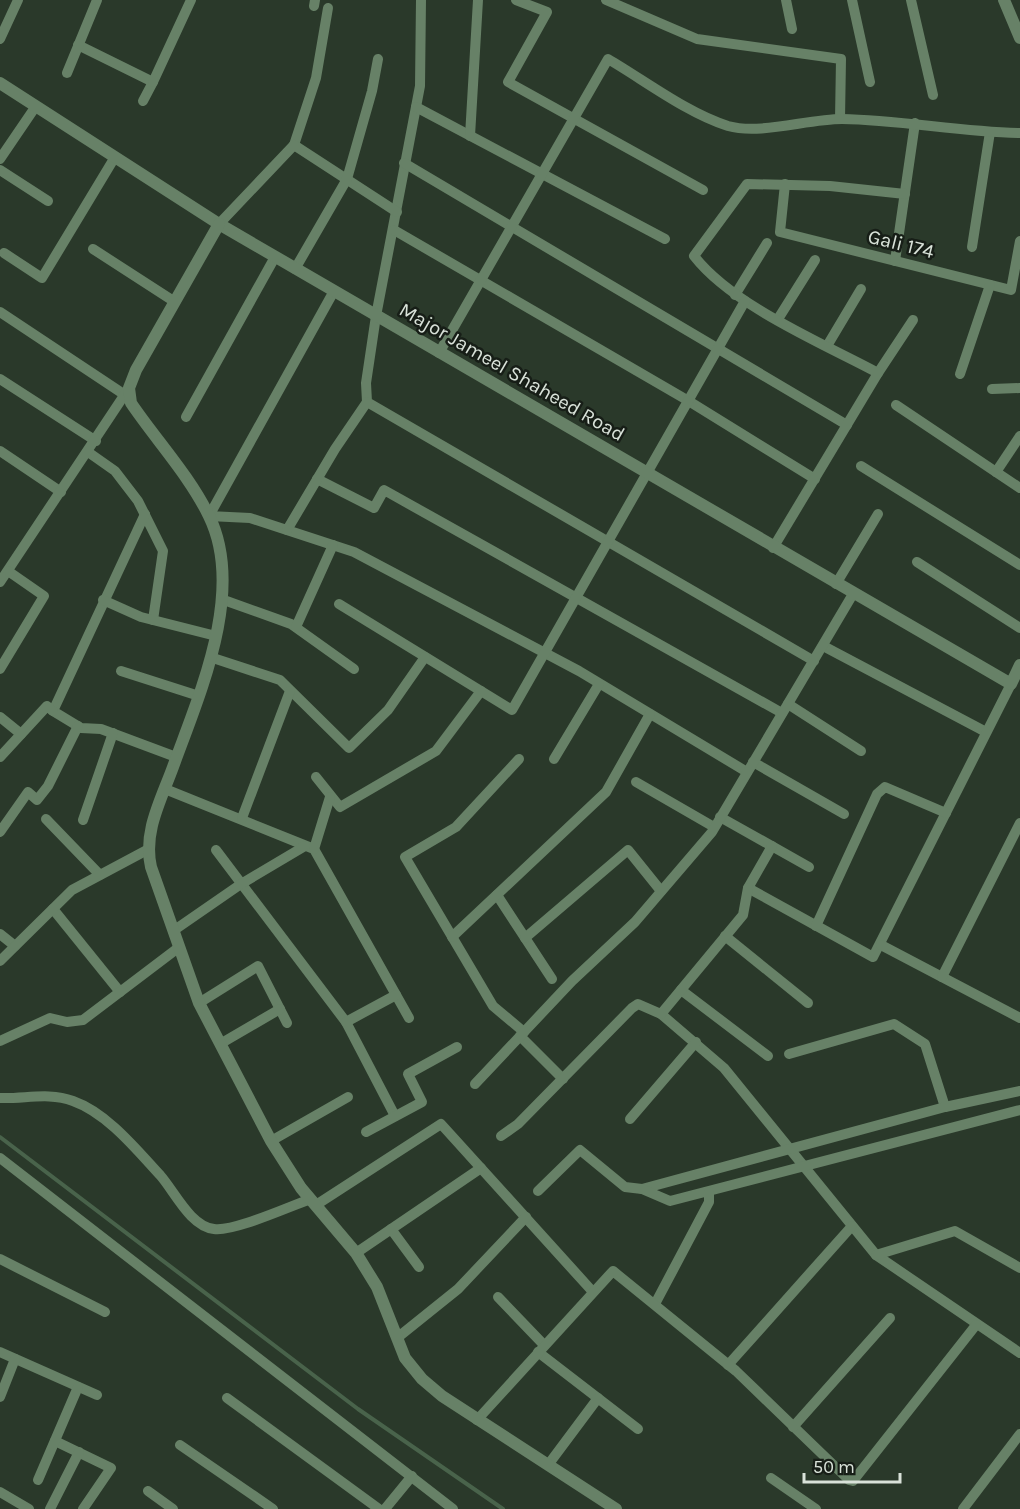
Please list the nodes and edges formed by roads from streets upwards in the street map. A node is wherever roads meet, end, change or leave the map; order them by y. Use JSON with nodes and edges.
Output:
{"nodes":[{"id":1,"x":18,"y":0,"type":"edge"},
{"id":2,"x":97,"y":0,"type":"edge"},
{"id":3,"x":191,"y":0,"type":"edge"},
{"id":4,"x":421,"y":0,"type":"edge"},
{"id":5,"x":478,"y":0,"type":"edge"},
{"id":6,"x":516,"y":0,"type":"edge"},
{"id":7,"x":606,"y":0,"type":"edge"},
{"id":8,"x":786,"y":0,"type":"edge"},
{"id":9,"x":852,"y":0,"type":"edge"},
{"id":10,"x":911,"y":0,"type":"edge"},
{"id":11,"x":1004,"y":0,"type":"edge"},
{"id":12,"x":328,"y":8,"type":"dead end"},
{"id":13,"x":792,"y":29,"type":"dead end"},
{"id":14,"x":1020,"y":36,"type":"edge"},
{"id":15,"x":0,"y":39,"type":"edge"},
{"id":16,"x":78,"y":45,"type":"junction"},
{"id":17,"x":378,"y":60,"type":"dead end"},
{"id":18,"x":67,"y":73,"type":"dead end"},
{"id":19,"x":153,"y":82,"type":"junction"},
{"id":20,"x":870,"y":82,"type":"dead end"},
{"id":21,"x":0,"y":83,"type":"edge"},
{"id":22,"x":933,"y":95,"type":"dead end"},
{"id":23,"x":143,"y":100,"type":"dead end"},
{"id":24,"x":36,"y":106,"type":"junction"},
{"id":25,"x":416,"y":107,"type":"junction"},
{"id":26,"x":573,"y":118,"type":"junction"},
{"id":27,"x":840,"y":119,"type":"junction"},
{"id":28,"x":915,"y":123,"type":"junction"},
{"id":29,"x":990,"y":132,"type":"junction"},
{"id":30,"x":1020,"y":133,"type":"edge"},
{"id":31,"x":470,"y":136,"type":"junction"},
{"id":32,"x":294,"y":145,"type":"junction"},
{"id":33,"x":115,"y":157,"type":"junction"},
{"id":34,"x":0,"y":159,"type":"edge"},
{"id":35,"x":404,"y":163,"type":"junction"},
{"id":36,"x":0,"y":170,"type":"edge"},
{"id":37,"x":542,"y":174,"type":"junction"},
{"id":38,"x":347,"y":179,"type":"junction"},
{"id":39,"x":785,"y":184,"type":"junction"},
{"id":40,"x":703,"y":190,"type":"dead end"},
{"id":41,"x":904,"y":194,"type":"junction"},
{"id":42,"x":48,"y":201,"type":"dead end"},
{"id":43,"x":397,"y":212,"type":"junction"},
{"id":44,"x":219,"y":224,"type":"junction"},
{"id":45,"x":511,"y":227,"type":"junction"},
{"id":46,"x":394,"y":230,"type":"junction"},
{"id":47,"x":665,"y":239,"type":"dead end"},
{"id":48,"x":1020,"y":241,"type":"edge"},
{"id":49,"x":767,"y":243,"type":"dead end"},
{"id":50,"x":972,"y":247,"type":"dead end"},
{"id":51,"x":93,"y":249,"type":"dead end"},
{"id":52,"x":4,"y":253,"type":"dead end"},
{"id":53,"x":275,"y":257,"type":"junction"},
{"id":54,"x":815,"y":260,"type":"dead end"},
{"id":55,"x":895,"y":261,"type":"junction"},
{"id":56,"x":296,"y":269,"type":"junction"},
{"id":57,"x":481,"y":280,"type":"junction"},
{"id":58,"x":990,"y":285,"type":"junction"},
{"id":59,"x":861,"y":289,"type":"dead end"},
{"id":60,"x":334,"y":291,"type":"junction"},
{"id":61,"x":740,"y":298,"type":"junction"},
{"id":62,"x":175,"y":302,"type":"junction"},
{"id":63,"x":0,"y":312,"type":"edge"},
{"id":64,"x":376,"y":316,"type":"junction"},
{"id":65,"x":778,"y":319,"type":"junction"},
{"id":66,"x":913,"y":320,"type":"dead end"},
{"id":67,"x":827,"y":346,"type":"junction"},
{"id":68,"x":717,"y":348,"type":"junction"},
{"id":69,"x":439,"y":353,"type":"junction"},
{"id":70,"x":878,"y":374,"type":"junction"},
{"id":71,"x":960,"y":374,"type":"dead end"},
{"id":72,"x":0,"y":379,"type":"edge"},
{"id":73,"x":1020,"y":388,"type":"edge"},
{"id":74,"x":992,"y":389,"type":"dead end"},
{"id":75,"x":127,"y":391,"type":"junction"},
{"id":76,"x":687,"y":400,"type":"junction"},
{"id":77,"x":367,"y":402,"type":"junction"},
{"id":78,"x":896,"y":405,"type":"dead end"},
{"id":79,"x":186,"y":417,"type":"dead end"},
{"id":80,"x":847,"y":426,"type":"junction"},
{"id":81,"x":1020,"y":436,"type":"edge"},
{"id":82,"x":96,"y":441,"type":"junction"},
{"id":83,"x":0,"y":451,"type":"edge"},
{"id":84,"x":88,"y":452,"type":"junction"},
{"id":85,"x":861,"y":466,"type":"dead end"},
{"id":86,"x":648,"y":472,"type":"junction"},
{"id":87,"x":996,"y":472,"type":"junction"},
{"id":88,"x":317,"y":479,"type":"junction"},
{"id":89,"x":815,"y":479,"type":"junction"},
{"id":90,"x":1020,"y":488,"type":"edge"},
{"id":91,"x":62,"y":492,"type":"junction"},
{"id":92,"x":145,"y":514,"type":"junction"},
{"id":93,"x":878,"y":514,"type":"dead end"},
{"id":94,"x":209,"y":516,"type":"junction"},
{"id":95,"x":287,"y":530,"type":"junction"},
{"id":96,"x":608,"y":542,"type":"junction"},
{"id":97,"x":333,"y":545,"type":"junction"},
{"id":98,"x":773,"y":548,"type":"junction"},
{"id":99,"x":917,"y":562,"type":"dead end"},
{"id":100,"x":1020,"y":565,"type":"edge"},
{"id":101,"x":8,"y":571,"type":"junction"},
{"id":102,"x":0,"y":582,"type":"edge"},
{"id":103,"x":836,"y":584,"type":"junction"},
{"id":104,"x":853,"y":594,"type":"junction"},
{"id":105,"x":576,"y":596,"type":"junction"},
{"id":106,"x":221,"y":599,"type":"junction"},
{"id":107,"x":103,"y":600,"type":"junction"},
{"id":108,"x":339,"y":604,"type":"dead end"},
{"id":109,"x":153,"y":620,"type":"junction"},
{"id":110,"x":296,"y":627,"type":"junction"},
{"id":111,"x":1020,"y":628,"type":"edge"},
{"id":112,"x":216,"y":636,"type":"junction"},
{"id":113,"x":827,"y":648,"type":"dead end"},
{"id":114,"x":544,"y":653,"type":"junction"},
{"id":115,"x":425,"y":657,"type":"junction"},
{"id":116,"x":213,"y":658,"type":"junction"},
{"id":117,"x":814,"y":661,"type":"junction"},
{"id":118,"x":1020,"y":665,"type":"edge"},
{"id":119,"x":0,"y":669,"type":"edge"},
{"id":120,"x":354,"y":669,"type":"dead end"},
{"id":121,"x":122,"y":671,"type":"dead end"},
{"id":122,"x":599,"y":684,"type":"junction"},
{"id":123,"x":1011,"y":684,"type":"junction"},
{"id":124,"x":290,"y":691,"type":"junction"},
{"id":125,"x":481,"y":691,"type":"junction"},
{"id":126,"x":199,"y":696,"type":"junction"},
{"id":127,"x":785,"y":709,"type":"junction"},
{"id":128,"x":53,"y":711,"type":"junction"},
{"id":129,"x":650,"y":714,"type":"junction"},
{"id":130,"x":0,"y":717,"type":"edge"},
{"id":131,"x":78,"y":726,"type":"junction"},
{"id":132,"x":986,"y":732,"type":"junction"},
{"id":133,"x":114,"y":733,"type":"junction"},
{"id":134,"x":21,"y":734,"type":"junction"},
{"id":135,"x":861,"y":751,"type":"dead end"},
{"id":136,"x":0,"y":757,"type":"edge"},
{"id":137,"x":176,"y":757,"type":"junction"},
{"id":138,"x":519,"y":759,"type":"dead end"},
{"id":139,"x":554,"y":759,"type":"dead end"},
{"id":140,"x":753,"y":762,"type":"junction"},
{"id":141,"x":747,"y":772,"type":"junction"},
{"id":142,"x":316,"y":777,"type":"dead end"},
{"id":143,"x":636,"y":782,"type":"dead end"},
{"id":144,"x":165,"y":789,"type":"junction"},
{"id":145,"x":330,"y":797,"type":"junction"},
{"id":146,"x":946,"y":813,"type":"junction"},
{"id":147,"x":844,"y":814,"type":"dead end"},
{"id":148,"x":242,"y":818,"type":"junction"},
{"id":149,"x":46,"y":819,"type":"dead end"},
{"id":150,"x":83,"y":820,"type":"dead end"},
{"id":151,"x":717,"y":822,"type":"junction"},
{"id":152,"x":1020,"y":823,"type":"edge"},
{"id":153,"x":0,"y":832,"type":"edge"},
{"id":154,"x":772,"y":846,"type":"junction"},
{"id":155,"x":309,"y":848,"type":"junction"},
{"id":156,"x":147,"y":849,"type":"junction"},
{"id":157,"x":216,"y":850,"type":"dead end"},
{"id":158,"x":809,"y":867,"type":"dead end"},
{"id":159,"x":100,"y":875,"type":"junction"},
{"id":160,"x":241,"y":884,"type":"junction"},
{"id":161,"x":748,"y":888,"type":"junction"},
{"id":162,"x":661,"y":891,"type":"junction"},
{"id":163,"x":497,"y":895,"type":"junction"},
{"id":164,"x":53,"y":909,"type":"junction"},
{"id":165,"x":816,"y":926,"type":"junction"},
{"id":166,"x":173,"y":931,"type":"junction"},
{"id":167,"x":0,"y":934,"type":"edge"},
{"id":168,"x":725,"y":936,"type":"junction"},
{"id":169,"x":452,"y":937,"type":"junction"},
{"id":170,"x":525,"y":938,"type":"junction"},
{"id":171,"x":880,"y":945,"type":"junction"},
{"id":172,"x":15,"y":946,"type":"junction"},
{"id":173,"x":178,"y":948,"type":"junction"},
{"id":174,"x":0,"y":962,"type":"edge"},
{"id":175,"x":942,"y":977,"type":"junction"},
{"id":176,"x":552,"y":979,"type":"dead end"},
{"id":177,"x":681,"y":990,"type":"junction"},
{"id":178,"x":120,"y":992,"type":"junction"},
{"id":179,"x":396,"y":995,"type":"junction"},
{"id":180,"x":199,"y":1003,"type":"junction"},
{"id":181,"x":808,"y":1003,"type":"dead end"},
{"id":182,"x":280,"y":1009,"type":"junction"},
{"id":183,"x":661,"y":1014,"type":"junction"},
{"id":184,"x":409,"y":1018,"type":"dead end"},
{"id":185,"x":1020,"y":1018,"type":"edge"},
{"id":186,"x":346,"y":1022,"type":"junction"},
{"id":187,"x":287,"y":1023,"type":"dead end"},
{"id":188,"x":522,"y":1034,"type":"junction"},
{"id":189,"x":0,"y":1041,"type":"edge"},
{"id":190,"x":696,"y":1042,"type":"junction"},
{"id":191,"x":220,"y":1044,"type":"junction"},
{"id":192,"x":457,"y":1047,"type":"dead end"},
{"id":193,"x":789,"y":1054,"type":"dead end"},
{"id":194,"x":768,"y":1056,"type":"dead end"},
{"id":195,"x":563,"y":1079,"type":"junction"},
{"id":196,"x":475,"y":1084,"type":"dead end"},
{"id":197,"x":1020,"y":1091,"type":"edge"},
{"id":198,"x":348,"y":1097,"type":"dead end"},
{"id":199,"x":0,"y":1098,"type":"edge"},
{"id":200,"x":945,"y":1107,"type":"junction"},
{"id":201,"x":1020,"y":1110,"type":"edge"},
{"id":202,"x":395,"y":1116,"type":"junction"},
{"id":203,"x":630,"y":1119,"type":"dead end"},
{"id":204,"x":366,"y":1132,"type":"dead end"},
{"id":205,"x":501,"y":1136,"type":"dead end"},
{"id":206,"x":271,"y":1141,"type":"junction"},
{"id":207,"x":789,"y":1148,"type":"junction"},
{"id":208,"x":0,"y":1158,"type":"edge"},
{"id":209,"x":802,"y":1165,"type":"junction"},
{"id":210,"x":481,"y":1168,"type":"junction"},
{"id":211,"x":683,"y":1177,"type":"junction"},
{"id":212,"x":642,"y":1189,"type":"junction"},
{"id":213,"x":538,"y":1191,"type":"dead end"},
{"id":214,"x":709,"y":1192,"type":"junction"},
{"id":215,"x":688,"y":1197,"type":"junction"},
{"id":216,"x":314,"y":1202,"type":"junction"},
{"id":217,"x":526,"y":1217,"type":"junction"},
{"id":218,"x":852,"y":1226,"type":"junction"},
{"id":219,"x":392,"y":1229,"type":"junction"},
{"id":220,"x":357,"y":1253,"type":"junction"},
{"id":221,"x":876,"y":1255,"type":"junction"},
{"id":222,"x":0,"y":1259,"type":"edge"},
{"id":223,"x":419,"y":1267,"type":"dead end"},
{"id":224,"x":1020,"y":1268,"type":"edge"},
{"id":225,"x":593,"y":1292,"type":"junction"},
{"id":226,"x":498,"y":1298,"type":"dead end"},
{"id":227,"x":655,"y":1304,"type":"junction"},
{"id":228,"x":105,"y":1312,"type":"dead end"},
{"id":229,"x":890,"y":1318,"type":"dead end"},
{"id":230,"x":976,"y":1325,"type":"junction"},
{"id":231,"x":397,"y":1338,"type":"junction"},
{"id":232,"x":541,"y":1348,"type":"junction"},
{"id":233,"x":0,"y":1352,"type":"edge"},
{"id":234,"x":1020,"y":1353,"type":"edge"},
{"id":235,"x":15,"y":1359,"type":"junction"},
{"id":236,"x":728,"y":1365,"type":"junction"},
{"id":237,"x":78,"y":1387,"type":"junction"},
{"id":238,"x":97,"y":1395,"type":"dead end"},
{"id":239,"x":0,"y":1396,"type":"edge"},
{"id":240,"x":227,"y":1398,"type":"dead end"},
{"id":241,"x":598,"y":1398,"type":"junction"},
{"id":242,"x":477,"y":1420,"type":"junction"},
{"id":243,"x":793,"y":1427,"type":"junction"},
{"id":244,"x":638,"y":1429,"type":"dead end"},
{"id":245,"x":1020,"y":1434,"type":"edge"},
{"id":246,"x":55,"y":1441,"type":"junction"},
{"id":247,"x":180,"y":1445,"type":"dead end"},
{"id":248,"x":79,"y":1452,"type":"junction"},
{"id":249,"x":548,"y":1465,"type":"junction"},
{"id":250,"x":412,"y":1476,"type":"junction"},
{"id":251,"x":771,"y":1478,"type":"dead end"},
{"id":252,"x":38,"y":1480,"type":"dead end"},
{"id":253,"x":148,"y":1491,"type":"dead end"},
{"id":254,"x":0,"y":1492,"type":"edge"},
{"id":255,"x":450,"y":1508,"type":"edge"},
{"id":256,"x":29,"y":1509,"type":"edge"},
{"id":257,"x":50,"y":1509,"type":"edge"},
{"id":258,"x":83,"y":1509,"type":"edge"},
{"id":259,"x":173,"y":1509,"type":"edge"},
{"id":260,"x":273,"y":1509,"type":"edge"},
{"id":261,"x":379,"y":1509,"type":"edge"},
{"id":262,"x":385,"y":1509,"type":"edge"},
{"id":263,"x":615,"y":1509,"type":"edge"},
{"id":264,"x":816,"y":1509,"type":"edge"},
{"id":265,"x":963,"y":1509,"type":"edge"}],
"edges":[{"from":1,"to":15,"type":"street"},
{"from":2,"to":16,"type":"street"},
{"from":3,"to":19,"type":"street"},
{"from":4,"to":25,"type":"street"},
{"from":5,"to":31,"type":"street"},
{"from":6,"to":26,"type":"street"},
{"from":7,"to":27,"type":"street"},
{"from":8,"to":13,"type":"street"},
{"from":9,"to":20,"type":"street"},
{"from":10,"to":22,"type":"street"},
{"from":11,"to":14,"type":"street"},
{"from":12,"to":32,"type":"street"},
{"from":16,"to":18,"type":"street"},
{"from":16,"to":19,"type":"street"},
{"from":17,"to":38,"type":"street"},
{"from":19,"to":23,"type":"street"},
{"from":21,"to":24,"type":"street","name":"Major Jameel Shaheed Road"},
{"from":24,"to":33,"type":"street","name":"Major Jameel Shaheed Road"},
{"from":24,"to":34,"type":"street"},
{"from":25,"to":31,"type":"street"},
{"from":25,"to":35,"type":"street"},
{"from":26,"to":27,"type":"street"},
{"from":26,"to":37,"type":"street"},
{"from":26,"to":40,"type":"street"},
{"from":27,"to":28,"type":"street"},
{"from":28,"to":29,"type":"street"},
{"from":28,"to":41,"type":"street"},
{"from":29,"to":30,"type":"street"},
{"from":29,"to":50,"type":"street"},
{"from":31,"to":37,"type":"street"},
{"from":32,"to":38,"type":"street"},
{"from":32,"to":44,"type":"street"},
{"from":33,"to":44,"type":"street","name":"Major Jameel Shaheed Road"},
{"from":33,"to":52,"type":"street"},
{"from":35,"to":43,"type":"street"},
{"from":35,"to":45,"type":"street"},
{"from":36,"to":42,"type":"street"},
{"from":37,"to":45,"type":"street"},
{"from":37,"to":47,"type":"street"},
{"from":38,"to":43,"type":"street"},
{"from":38,"to":56,"type":"street"},
{"from":39,"to":41,"type":"street"},
{"from":39,"to":55,"type":"street","name":"Gali 174"},
{"from":39,"to":61,"type":"street"},
{"from":41,"to":55,"type":"street"},
{"from":43,"to":46,"type":"street"},
{"from":44,"to":53,"type":"street","name":"Major Jameel Shaheed Road"},
{"from":44,"to":62,"type":"street"},
{"from":45,"to":57,"type":"street"},
{"from":45,"to":68,"type":"street"},
{"from":46,"to":57,"type":"street"},
{"from":46,"to":64,"type":"street"},
{"from":48,"to":58,"type":"street","name":"Gali 174"},
{"from":49,"to":61,"type":"street"},
{"from":51,"to":62,"type":"street"},
{"from":53,"to":56,"type":"street","name":"Major Jameel Shaheed Road"},
{"from":53,"to":79,"type":"street"},
{"from":54,"to":65,"type":"street"},
{"from":55,"to":58,"type":"street","name":"Gali 174"},
{"from":56,"to":60,"type":"street","name":"Major Jameel Shaheed Road"},
{"from":57,"to":69,"type":"street"},
{"from":57,"to":76,"type":"street"},
{"from":58,"to":71,"type":"street"},
{"from":59,"to":67,"type":"street"},
{"from":60,"to":64,"type":"street","name":"Major Jameel Shaheed Road"},
{"from":60,"to":94,"type":"street"},
{"from":61,"to":65,"type":"street"},
{"from":61,"to":68,"type":"street"},
{"from":62,"to":75,"type":"street"},
{"from":63,"to":75,"type":"street"},
{"from":64,"to":69,"type":"street","name":"Major Jameel Shaheed Road"},
{"from":64,"to":77,"type":"street"},
{"from":65,"to":67,"type":"street"},
{"from":66,"to":70,"type":"street"},
{"from":67,"to":70,"type":"street"},
{"from":68,"to":76,"type":"street"},
{"from":68,"to":80,"type":"street"},
{"from":69,"to":86,"type":"street","name":"Major Jameel Shaheed Road"},
{"from":70,"to":80,"type":"street"},
{"from":72,"to":82,"type":"street"},
{"from":73,"to":74,"type":"street"},
{"from":75,"to":82,"type":"street"},
{"from":75,"to":94,"type":"street"},
{"from":76,"to":86,"type":"street"},
{"from":76,"to":89,"type":"street"},
{"from":77,"to":88,"type":"street"},
{"from":77,"to":96,"type":"street"},
{"from":78,"to":87,"type":"street"},
{"from":80,"to":89,"type":"street"},
{"from":81,"to":87,"type":"street"},
{"from":82,"to":84,"type":"street"},
{"from":83,"to":91,"type":"street"},
{"from":84,"to":91,"type":"street"},
{"from":84,"to":92,"type":"street"},
{"from":85,"to":100,"type":"street"},
{"from":86,"to":96,"type":"street"},
{"from":86,"to":98,"type":"street","name":"Major Jameel Shaheed Road"},
{"from":87,"to":90,"type":"street"},
{"from":88,"to":95,"type":"street"},
{"from":88,"to":105,"type":"street"},
{"from":89,"to":98,"type":"street"},
{"from":91,"to":101,"type":"street"},
{"from":92,"to":107,"type":"street"},
{"from":92,"to":109,"type":"street"},
{"from":93,"to":103,"type":"street"},
{"from":94,"to":95,"type":"street"},
{"from":94,"to":106,"type":"street"},
{"from":95,"to":97,"type":"street"},
{"from":96,"to":105,"type":"street"},
{"from":96,"to":117,"type":"street"},
{"from":97,"to":110,"type":"street"},
{"from":97,"to":114,"type":"street"},
{"from":98,"to":103,"type":"street","name":"Major Jameel Shaheed Road"},
{"from":99,"to":111,"type":"street"},
{"from":101,"to":102,"type":"street"},
{"from":101,"to":119,"type":"street"},
{"from":103,"to":104,"type":"street","name":"Major Jameel Shaheed Road"},
{"from":104,"to":117,"type":"street"},
{"from":104,"to":123,"type":"street","name":"Major Jameel Shaheed Road"},
{"from":105,"to":114,"type":"street"},
{"from":105,"to":127,"type":"street"},
{"from":106,"to":110,"type":"street"},
{"from":106,"to":112,"type":"street"},
{"from":107,"to":109,"type":"street"},
{"from":107,"to":128,"type":"street"},
{"from":108,"to":115,"type":"street"},
{"from":109,"to":112,"type":"street"},
{"from":110,"to":120,"type":"street"},
{"from":112,"to":116,"type":"street"},
{"from":113,"to":132,"type":"street"},
{"from":114,"to":122,"type":"street"},
{"from":114,"to":125,"type":"street"},
{"from":115,"to":124,"type":"street"},
{"from":115,"to":125,"type":"street"},
{"from":116,"to":124,"type":"street"},
{"from":116,"to":126,"type":"street"},
{"from":117,"to":127,"type":"street"},
{"from":118,"to":123,"type":"street"},
{"from":121,"to":126,"type":"street"},
{"from":122,"to":129,"type":"street"},
{"from":122,"to":139,"type":"street"},
{"from":123,"to":132,"type":"street"},
{"from":124,"to":148,"type":"street"},
{"from":125,"to":145,"type":"street"},
{"from":126,"to":137,"type":"street"},
{"from":127,"to":135,"type":"street"},
{"from":127,"to":140,"type":"street"},
{"from":128,"to":131,"type":"street"},
{"from":128,"to":134,"type":"street"},
{"from":129,"to":141,"type":"street"},
{"from":129,"to":163,"type":"street"},
{"from":130,"to":134,"type":"street"},
{"from":131,"to":133,"type":"street"},
{"from":131,"to":153,"type":"street"},
{"from":132,"to":146,"type":"street"},
{"from":133,"to":137,"type":"street"},
{"from":133,"to":150,"type":"street"},
{"from":134,"to":136,"type":"street"},
{"from":137,"to":144,"type":"street"},
{"from":138,"to":169,"type":"street"},
{"from":140,"to":141,"type":"street"},
{"from":140,"to":147,"type":"street"},
{"from":141,"to":151,"type":"street"},
{"from":142,"to":145,"type":"street"},
{"from":143,"to":151,"type":"street"},
{"from":144,"to":148,"type":"street"},
{"from":144,"to":156,"type":"street"},
{"from":145,"to":155,"type":"street"},
{"from":146,"to":165,"type":"street"},
{"from":146,"to":171,"type":"street"},
{"from":148,"to":155,"type":"street"},
{"from":149,"to":159,"type":"street"},
{"from":151,"to":154,"type":"street"},
{"from":151,"to":162,"type":"street"},
{"from":152,"to":175,"type":"street"},
{"from":154,"to":158,"type":"street"},
{"from":154,"to":161,"type":"street"},
{"from":155,"to":160,"type":"street"},
{"from":155,"to":179,"type":"street"},
{"from":156,"to":159,"type":"street"},
{"from":156,"to":166,"type":"street"},
{"from":157,"to":160,"type":"street"},
{"from":159,"to":164,"type":"street"},
{"from":160,"to":166,"type":"street"},
{"from":160,"to":186,"type":"street"},
{"from":161,"to":165,"type":"street"},
{"from":161,"to":168,"type":"street"},
{"from":162,"to":170,"type":"street"},
{"from":162,"to":188,"type":"street"},
{"from":163,"to":169,"type":"street"},
{"from":163,"to":170,"type":"street"},
{"from":164,"to":172,"type":"street"},
{"from":164,"to":178,"type":"street"},
{"from":165,"to":171,"type":"street"},
{"from":166,"to":173,"type":"street"},
{"from":167,"to":172,"type":"street"},
{"from":168,"to":177,"type":"street"},
{"from":168,"to":181,"type":"street"},
{"from":169,"to":188,"type":"street"},
{"from":170,"to":176,"type":"street"},
{"from":171,"to":175,"type":"street"},
{"from":172,"to":174,"type":"street"},
{"from":173,"to":178,"type":"street"},
{"from":173,"to":180,"type":"street"},
{"from":175,"to":185,"type":"street"},
{"from":177,"to":183,"type":"street"},
{"from":177,"to":194,"type":"street"},
{"from":178,"to":189,"type":"street"},
{"from":179,"to":184,"type":"street"},
{"from":179,"to":186,"type":"street"},
{"from":180,"to":182,"type":"street"},
{"from":180,"to":191,"type":"street"},
{"from":182,"to":187,"type":"street"},
{"from":182,"to":191,"type":"street"},
{"from":183,"to":190,"type":"street"},
{"from":183,"to":195,"type":"street"},
{"from":186,"to":202,"type":"street"},
{"from":188,"to":195,"type":"street"},
{"from":188,"to":196,"type":"street"},
{"from":190,"to":203,"type":"street"},
{"from":190,"to":207,"type":"street"},
{"from":191,"to":206,"type":"street"},
{"from":192,"to":202,"type":"street"},
{"from":193,"to":200,"type":"street"},
{"from":195,"to":205,"type":"street"},
{"from":197,"to":200,"type":"street"},
{"from":198,"to":206,"type":"street"},
{"from":199,"to":216,"type":"street"},
{"from":200,"to":207,"type":"street"},
{"from":201,"to":209,"type":"street"},
{"from":202,"to":204,"type":"street"},
{"from":206,"to":216,"type":"street"},
{"from":207,"to":209,"type":"street"},
{"from":207,"to":211,"type":"street"},
{"from":208,"to":250,"type":"street"},
{"from":209,"to":214,"type":"street"},
{"from":209,"to":218,"type":"street"},
{"from":210,"to":216,"type":"street"},
{"from":210,"to":217,"type":"street"},
{"from":210,"to":219,"type":"street"},
{"from":211,"to":212,"type":"street"},
{"from":211,"to":215,"type":"street"},
{"from":212,"to":213,"type":"street"},
{"from":212,"to":215,"type":"street"},
{"from":214,"to":215,"type":"street"},
{"from":214,"to":227,"type":"street"},
{"from":216,"to":220,"type":"street"},
{"from":217,"to":225,"type":"street"},
{"from":217,"to":231,"type":"street"},
{"from":218,"to":221,"type":"street"},
{"from":218,"to":236,"type":"street"},
{"from":219,"to":220,"type":"street"},
{"from":219,"to":223,"type":"street"},
{"from":220,"to":231,"type":"street"},
{"from":221,"to":224,"type":"street"},
{"from":221,"to":230,"type":"street"},
{"from":222,"to":228,"type":"street"},
{"from":225,"to":227,"type":"street"},
{"from":225,"to":232,"type":"street"},
{"from":226,"to":232,"type":"street"},
{"from":227,"to":236,"type":"street"},
{"from":229,"to":243,"type":"street"},
{"from":230,"to":234,"type":"street"},
{"from":230,"to":243,"type":"street"},
{"from":231,"to":242,"type":"street"},
{"from":232,"to":241,"type":"street"},
{"from":232,"to":242,"type":"street"},
{"from":233,"to":235,"type":"street"},
{"from":235,"to":237,"type":"street"},
{"from":235,"to":239,"type":"street"},
{"from":236,"to":243,"type":"street"},
{"from":237,"to":238,"type":"street"},
{"from":237,"to":246,"type":"street"},
{"from":240,"to":261,"type":"street"},
{"from":241,"to":244,"type":"street"},
{"from":241,"to":249,"type":"street"},
{"from":242,"to":249,"type":"street"},
{"from":245,"to":265,"type":"street"},
{"from":246,"to":248,"type":"street"},
{"from":246,"to":252,"type":"street"},
{"from":247,"to":260,"type":"street"},
{"from":248,"to":257,"type":"street"},
{"from":248,"to":258,"type":"street"},
{"from":249,"to":263,"type":"street"},
{"from":250,"to":255,"type":"street"},
{"from":250,"to":262,"type":"street"},
{"from":251,"to":264,"type":"street"},
{"from":253,"to":259,"type":"street"},
{"from":254,"to":256,"type":"street"}]}
